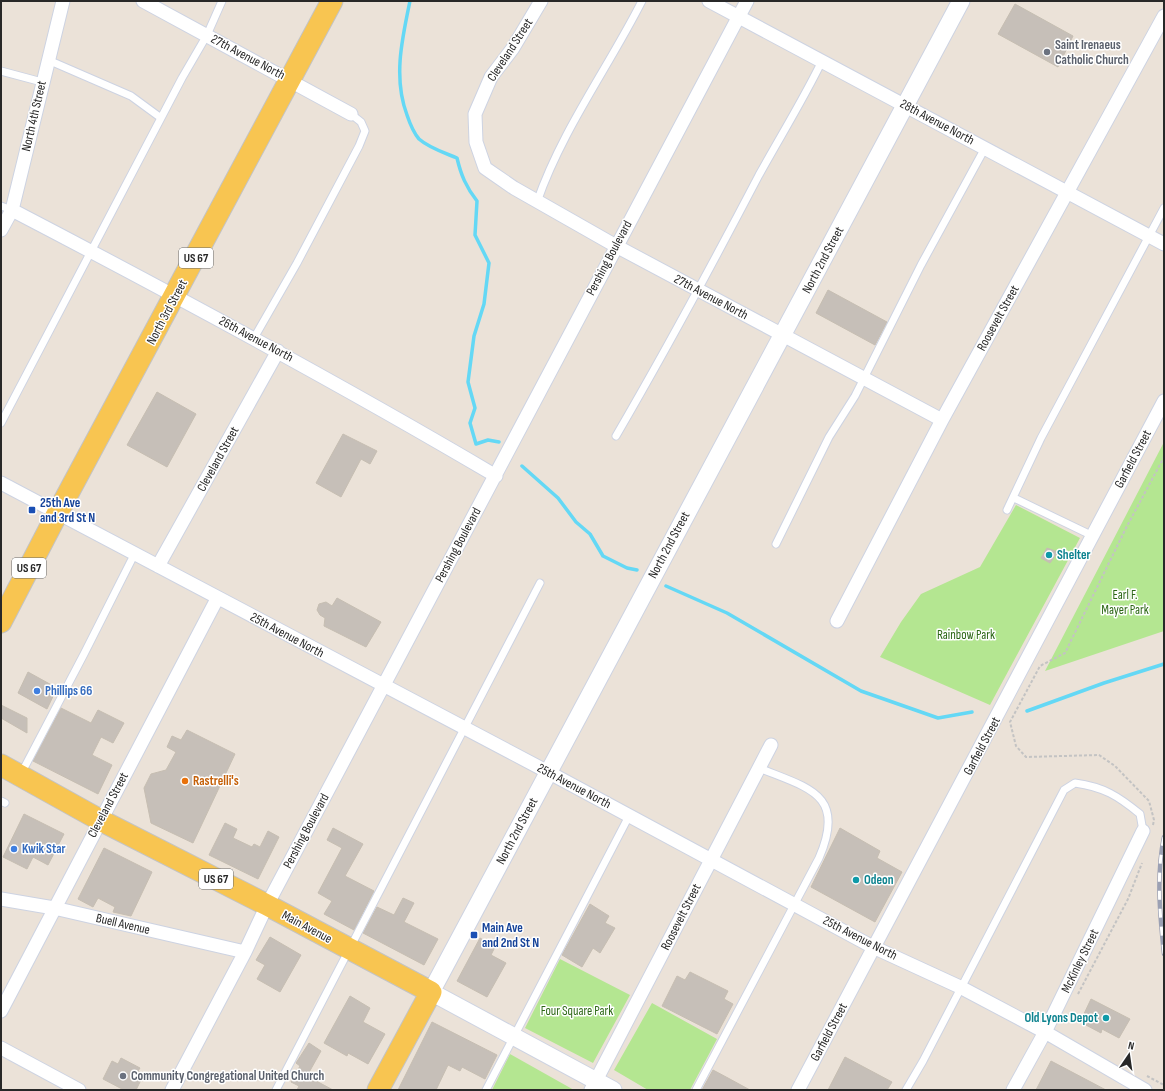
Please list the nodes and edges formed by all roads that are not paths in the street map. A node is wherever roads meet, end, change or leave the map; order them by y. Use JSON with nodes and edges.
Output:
{"nodes":[{"id":1,"x":63,"y":1,"type":"edge"},
{"id":2,"x":143,"y":1,"type":"edge"},
{"id":3,"x":222,"y":1,"type":"edge"},
{"id":4,"x":332,"y":1,"type":"edge"},
{"id":5,"x":540,"y":1,"type":"edge"},
{"id":6,"x":642,"y":1,"type":"edge"},
{"id":7,"x":709,"y":1,"type":"edge"},
{"id":8,"x":747,"y":1,"type":"edge"},
{"id":9,"x":961,"y":1,"type":"edge"},
{"id":10,"x":738,"y":16,"type":"junction"},
{"id":11,"x":1164,"y":16,"type":"edge"},
{"id":12,"x":207,"y":35,"type":"junction"},
{"id":13,"x":48,"y":60,"type":"junction"},
{"id":14,"x":822,"y":61,"type":"junction"},
{"id":15,"x":1,"y":72,"type":"edge"},
{"id":16,"x":290,"y":80,"type":"junction"},
{"id":17,"x":42,"y":82,"type":"junction"},
{"id":18,"x":905,"y":105,"type":"junction"},
{"id":19,"x":352,"y":114,"type":"joint"},
{"id":20,"x":162,"y":118,"type":"junction"},
{"id":21,"x":985,"y":148,"type":"junction"},
{"id":22,"x":485,"y":168,"type":"joint"},
{"id":23,"x":1068,"y":192,"type":"junction"},
{"id":24,"x":537,"y":202,"type":"junction"},
{"id":25,"x":6,"y":208,"type":"edge"},
{"id":26,"x":1164,"y":208,"type":"edge"},
{"id":27,"x":1,"y":230,"type":"edge"},
{"id":28,"x":1149,"y":236,"type":"junction"},
{"id":29,"x":1164,"y":244,"type":"edge"},
{"id":30,"x":616,"y":246,"type":"junction"},
{"id":31,"x":92,"y":252,"type":"junction"},
{"id":32,"x":698,"y":290,"type":"junction"},
{"id":33,"x":175,"y":296,"type":"junction"},
{"id":34,"x":783,"y":336,"type":"junction"},
{"id":35,"x":254,"y":338,"type":"junction"},
{"id":36,"x":278,"y":351,"type":"junction"},
{"id":37,"x":863,"y":378,"type":"junction"},
{"id":38,"x":1164,"y":401,"type":"edge"},
{"id":39,"x":942,"y":420,"type":"junction"},
{"id":40,"x":1,"y":423,"type":"edge"},
{"id":41,"x":616,"y":436,"type":"dead end"},
{"id":42,"x":496,"y":476,"type":"junction"},
{"id":43,"x":1,"y":483,"type":"edge"},
{"id":44,"x":1014,"y":498,"type":"junction"},
{"id":45,"x":1007,"y":510,"type":"dead end"},
{"id":46,"x":57,"y":514,"type":"junction"},
{"id":47,"x":1092,"y":536,"type":"junction"},
{"id":48,"x":776,"y":544,"type":"dead end"},
{"id":49,"x":135,"y":553,"type":"junction"},
{"id":50,"x":158,"y":566,"type":"junction"},
{"id":51,"x":540,"y":583,"type":"dead end"},
{"id":52,"x":217,"y":599,"type":"junction"},
{"id":53,"x":837,"y":621,"type":"dead end"},
{"id":54,"x":1,"y":622,"type":"edge"},
{"id":55,"x":383,"y":686,"type":"junction"},
{"id":56,"x":465,"y":728,"type":"junction"},
{"id":57,"x":771,"y":745,"type":"dead end"},
{"id":58,"x":1,"y":765,"type":"edge"},
{"id":59,"x":759,"y":768,"type":"junction"},
{"id":60,"x":548,"y":772,"type":"junction"},
{"id":61,"x":20,"y":776,"type":"junction"},
{"id":62,"x":629,"y":816,"type":"junction"},
{"id":63,"x":100,"y":820,"type":"junction"},
{"id":64,"x":1143,"y":831,"type":"joint"},
{"id":65,"x":710,"y":859,"type":"junction"},
{"id":66,"x":1,"y":899,"type":"edge"},
{"id":67,"x":794,"y":904,"type":"junction"},
{"id":68,"x":268,"y":905,"type":"junction"},
{"id":69,"x":54,"y":908,"type":"junction"},
{"id":70,"x":873,"y":947,"type":"junction"},
{"id":71,"x":350,"y":950,"type":"junction"},
{"id":72,"x":245,"y":952,"type":"junction"},
{"id":73,"x":960,"y":987,"type":"junction"},
{"id":74,"x":431,"y":992,"type":"junction"},
{"id":75,"x":1,"y":1011,"type":"edge"},
{"id":76,"x":1045,"y":1032,"type":"junction"},
{"id":77,"x":514,"y":1037,"type":"junction"},
{"id":78,"x":1,"y":1048,"type":"edge"},
{"id":79,"x":594,"y":1086,"type":"edge"},
{"id":80,"x":79,"y":1090,"type":"edge"},
{"id":81,"x":172,"y":1090,"type":"edge"},
{"id":82,"x":276,"y":1090,"type":"edge"},
{"id":83,"x":378,"y":1090,"type":"edge"},
{"id":84,"x":486,"y":1090,"type":"edge"},
{"id":85,"x":613,"y":1090,"type":"edge"},
{"id":86,"x":696,"y":1090,"type":"edge"},
{"id":87,"x":798,"y":1090,"type":"edge"},
{"id":88,"x":906,"y":1090,"type":"edge"},
{"id":89,"x":1013,"y":1090,"type":"edge"},
{"id":90,"x":1145,"y":1090,"type":"edge"}],
"edges":[{"from":1,"to":13,"type":"street","name":"North 4th Street"},
{"from":2,"to":12,"type":"street","name":"27th Avenue North"},
{"from":3,"to":12,"type":"lane"},
{"from":4,"to":16,"type":"main road","name":"North 3rd Street","number":"US 67"},
{"from":5,"to":22,"type":"street","name":"Cleveland Street"},
{"from":6,"to":24,"type":"lane"},
{"from":7,"to":10,"type":"street","name":"28th Avenue North"},
{"from":8,"to":10,"type":"street","name":"Pershing Boulevard"},
{"from":9,"to":18,"type":"street","name":"North 2nd Street"},
{"from":10,"to":14,"type":"street","name":"28th Avenue North"},
{"from":10,"to":30,"type":"street","name":"Pershing Boulevard"},
{"from":11,"to":23,"type":"street","name":"Roosevelt Street"},
{"from":12,"to":16,"type":"street","name":"27th Avenue North"},
{"from":12,"to":20,"type":"lane"},
{"from":13,"to":17,"type":"street","name":"North 4th Street"},
{"from":13,"to":20,"type":"lane"},
{"from":14,"to":18,"type":"street","name":"28th Avenue North"},
{"from":14,"to":32,"type":"lane"},
{"from":15,"to":17,"type":"lane"},
{"from":16,"to":19,"type":"street","name":"27th Avenue North"},
{"from":16,"to":33,"type":"main road","name":"North 3rd Street","number":"US 67"},
{"from":17,"to":25,"type":"street","name":"North 4th Street"},
{"from":18,"to":21,"type":"street","name":"28th Avenue North"},
{"from":18,"to":34,"type":"street","name":"North 2nd Street"},
{"from":19,"to":35,"type":"lane"},
{"from":20,"to":31,"type":"lane"},
{"from":21,"to":23,"type":"street","name":"28th Avenue North"},
{"from":21,"to":37,"type":"lane"},
{"from":22,"to":24,"type":"street","name":"27th Avenue North"},
{"from":23,"to":28,"type":"street","name":"28th Avenue North"},
{"from":23,"to":39,"type":"street","name":"Roosevelt Street"},
{"from":24,"to":30,"type":"street","name":"27th Avenue North"},
{"from":25,"to":27,"type":"street","name":"North 4th Street"},
{"from":25,"to":31,"type":"street","name":"26th Avenue North"},
{"from":26,"to":28,"type":"lane"},
{"from":28,"to":29,"type":"street","name":"28th Avenue North"},
{"from":28,"to":44,"type":"lane"},
{"from":30,"to":32,"type":"street","name":"27th Avenue North"},
{"from":30,"to":42,"type":"street","name":"Pershing Boulevard"},
{"from":31,"to":33,"type":"street","name":"26th Avenue North"},
{"from":31,"to":40,"type":"lane"},
{"from":32,"to":34,"type":"street","name":"27th Avenue North"},
{"from":32,"to":41,"type":"lane"},
{"from":33,"to":35,"type":"street","name":"26th Avenue North"},
{"from":33,"to":46,"type":"main road","name":"North 3rd Street","number":"US 67"},
{"from":34,"to":37,"type":"street","name":"27th Avenue North"},
{"from":34,"to":60,"type":"street","name":"North 2nd Street"},
{"from":35,"to":36,"type":"street","name":"26th Avenue North"},
{"from":36,"to":42,"type":"street","name":"26th Avenue North"},
{"from":36,"to":50,"type":"street","name":"Cleveland Street"},
{"from":37,"to":39,"type":"street","name":"27th Avenue North"},
{"from":37,"to":48,"type":"lane"},
{"from":38,"to":47,"type":"street","name":"Garfield Street"},
{"from":39,"to":53,"type":"street","name":"Roosevelt Street"},
{"from":42,"to":55,"type":"street","name":"Pershing Boulevard"},
{"from":43,"to":46,"type":"street","name":"25th Avenue North"},
{"from":44,"to":45,"type":"lane"},
{"from":44,"to":47,"type":"lane"},
{"from":46,"to":49,"type":"street","name":"25th Avenue North"},
{"from":46,"to":54,"type":"main road","name":"North 3rd Street","number":"US 67"},
{"from":47,"to":70,"type":"street","name":"Garfield Street"},
{"from":49,"to":50,"type":"street","name":"25th Avenue North"},
{"from":49,"to":61,"type":"lane"},
{"from":50,"to":52,"type":"street","name":"25th Avenue North"},
{"from":51,"to":56,"type":"lane"},
{"from":52,"to":55,"type":"street","name":"25th Avenue North"},
{"from":52,"to":63,"type":"street","name":"Cleveland Street"},
{"from":55,"to":56,"type":"street","name":"25th Avenue North"},
{"from":55,"to":68,"type":"street","name":"Pershing Boulevard"},
{"from":56,"to":60,"type":"street","name":"25th Avenue North"},
{"from":56,"to":71,"type":"lane"},
{"from":57,"to":59,"type":"street","name":"Roosevelt Street"},
{"from":58,"to":61,"type":"main road","name":"Main Avenue","number":"US 67"},
{"from":59,"to":65,"type":"street","name":"Roosevelt Street"},
{"from":59,"to":67,"type":"lane"},
{"from":60,"to":62,"type":"street","name":"25th Avenue North"},
{"from":60,"to":74,"type":"street","name":"North 2nd Street"},
{"from":61,"to":63,"type":"main road","name":"Main Avenue","number":"US 67"},
{"from":62,"to":65,"type":"street","name":"25th Avenue North"},
{"from":62,"to":77,"type":"lane"},
{"from":63,"to":68,"type":"main road","name":"Main Avenue","number":"US 67"},
{"from":63,"to":69,"type":"street","name":"Cleveland Street"},
{"from":64,"to":73,"type":"lane"},
{"from":64,"to":76,"type":"street","name":"McKinley Street"},
{"from":65,"to":67,"type":"street","name":"25th Avenue North"},
{"from":65,"to":79,"type":"street","name":"Roosevelt Street"},
{"from":66,"to":69,"type":"street","name":"Buell Avenue"},
{"from":67,"to":70,"type":"street","name":"25th Avenue North"},
{"from":67,"to":86,"type":"lane"},
{"from":68,"to":71,"type":"main road","name":"Main Avenue","number":"US 67"},
{"from":68,"to":72,"type":"street","name":"Pershing Boulevard"},
{"from":69,"to":72,"type":"street","name":"Buell Avenue"},
{"from":69,"to":75,"type":"street","name":"Cleveland Street"},
{"from":70,"to":73,"type":"street","name":"25th Avenue North"},
{"from":70,"to":87,"type":"street","name":"Garfield Street"},
{"from":71,"to":74,"type":"main road","name":"Main Avenue","number":"US 67"},
{"from":71,"to":82,"type":"lane"},
{"from":72,"to":81,"type":"street","name":"Pershing Boulevard"},
{"from":73,"to":76,"type":"street","name":"25th Avenue North"},
{"from":73,"to":88,"type":"lane"},
{"from":74,"to":77,"type":"street","name":"Main Avenue"},
{"from":74,"to":83,"type":"main road","name":"North 2nd Street"},
{"from":76,"to":89,"type":"street","name":"McKinley Street"},
{"from":76,"to":90,"type":"street","name":"25th Avenue North"},
{"from":77,"to":79,"type":"street","name":"Main Avenue"},
{"from":77,"to":84,"type":"lane"},
{"from":78,"to":80,"type":"street"},
{"from":79,"to":85,"type":"street","name":"Main Avenue"}]}
